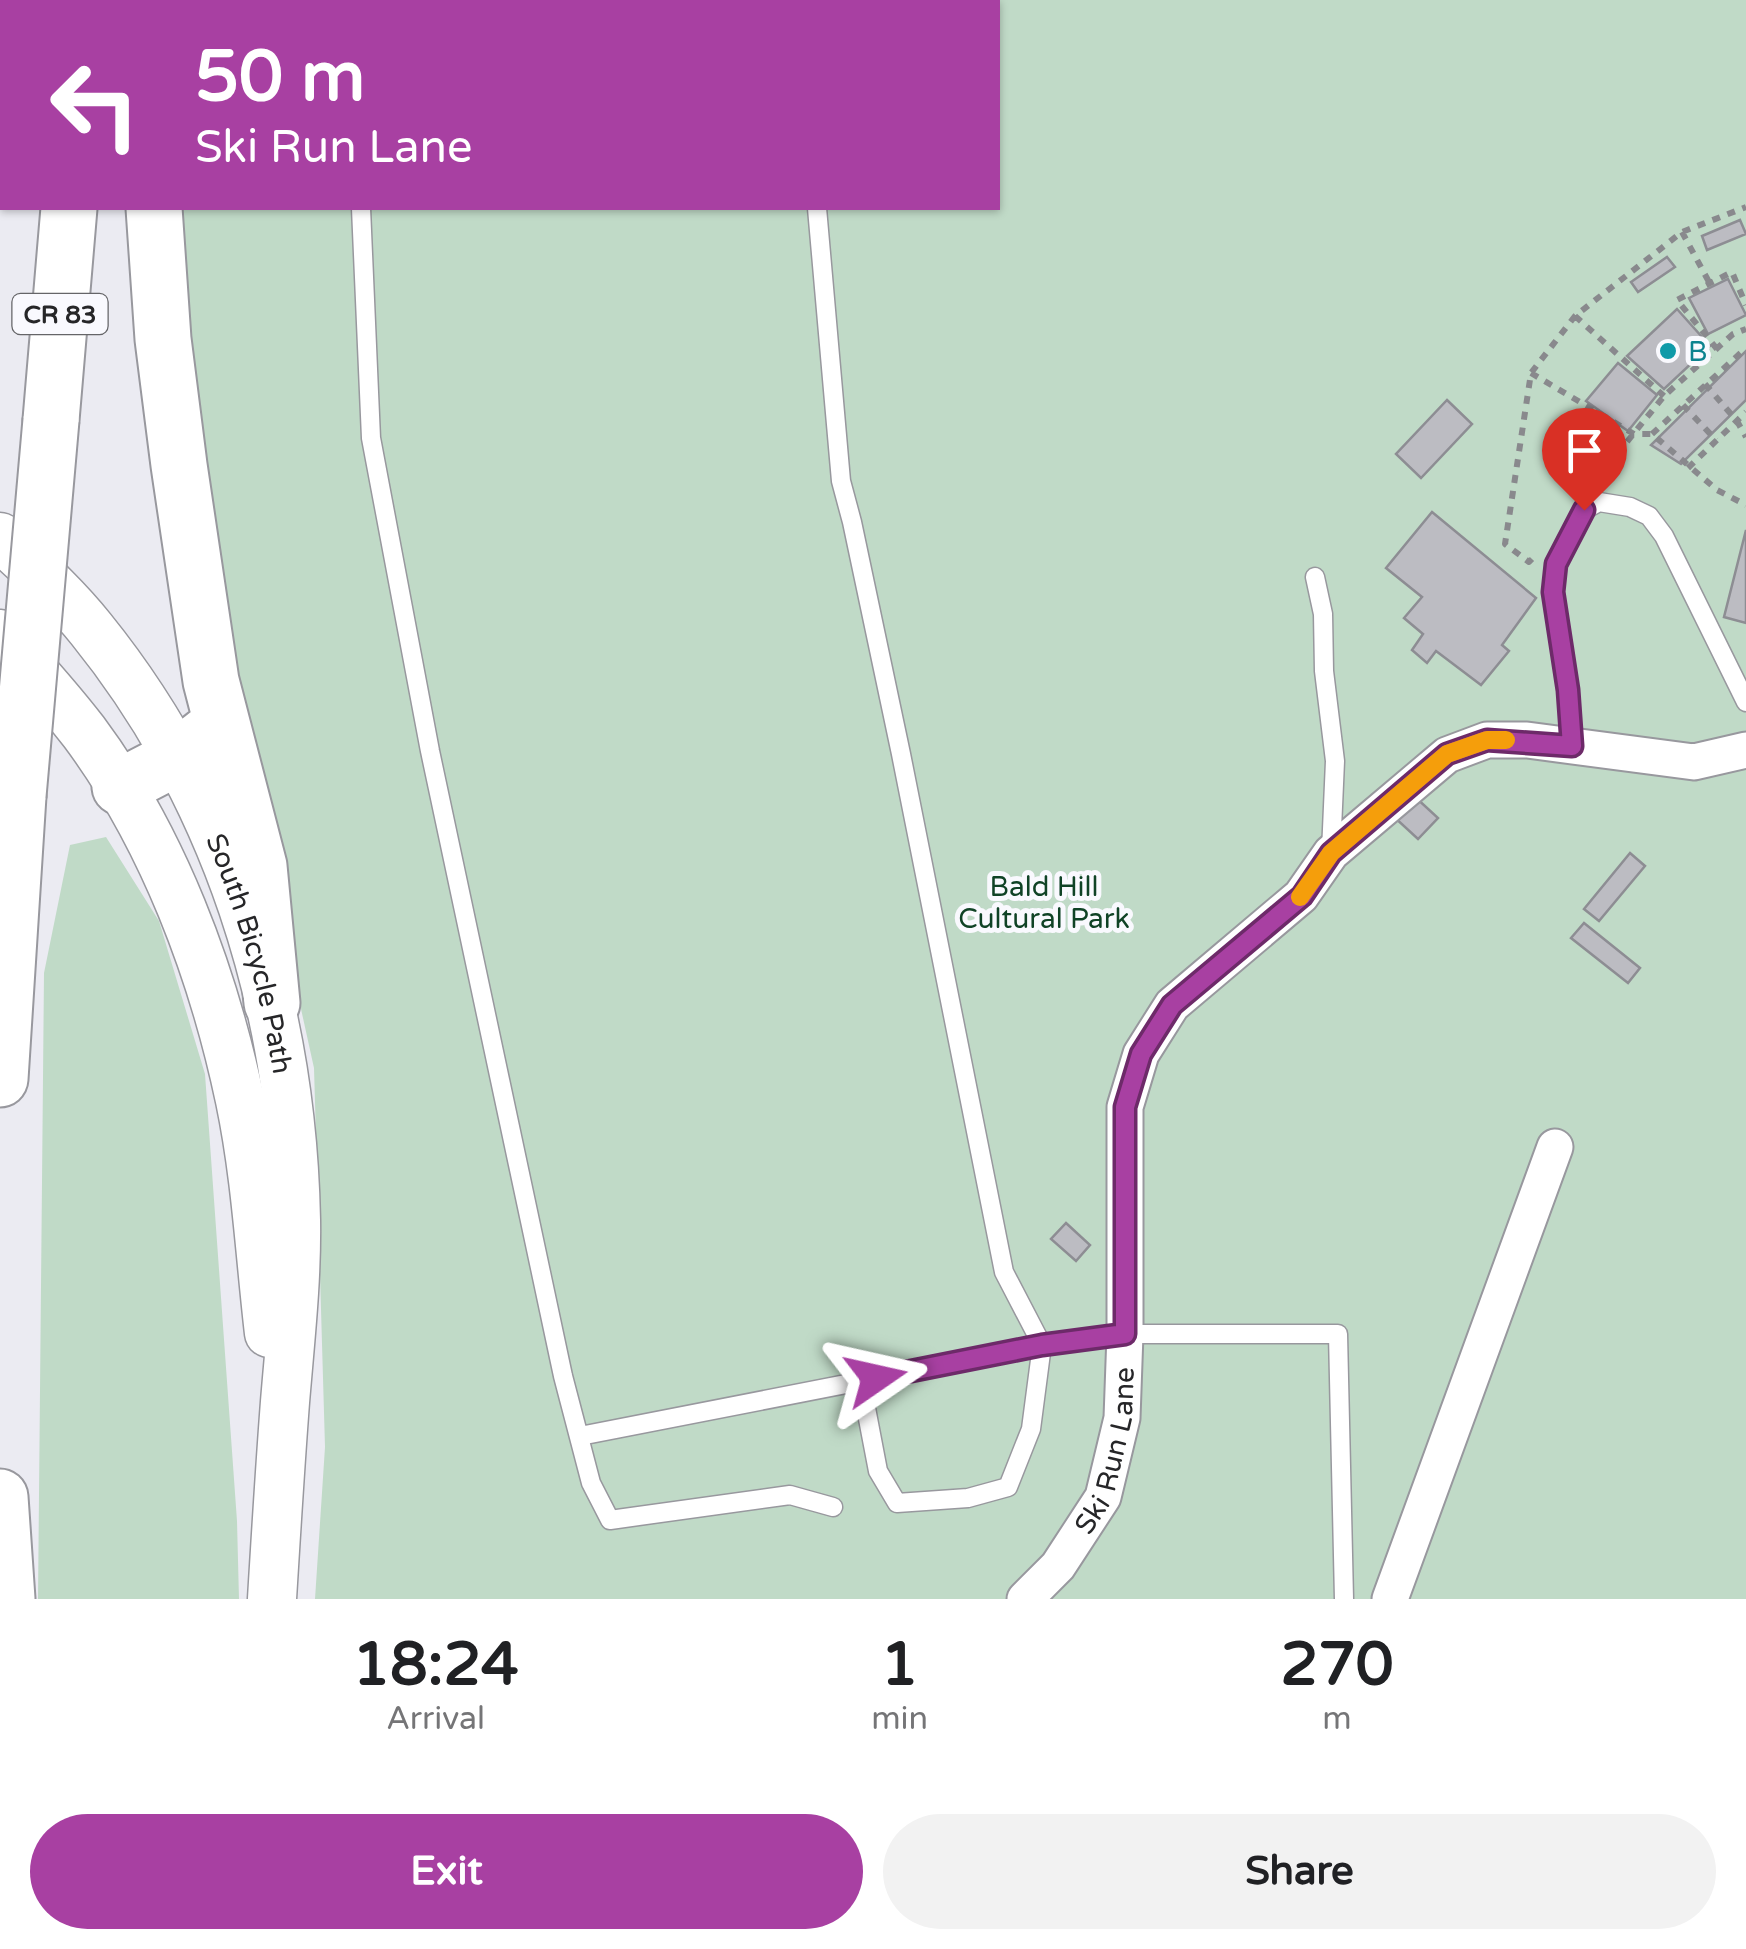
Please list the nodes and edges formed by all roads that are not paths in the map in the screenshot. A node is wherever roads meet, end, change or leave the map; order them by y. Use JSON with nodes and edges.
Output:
{"nodes":[{"id":1,"x":69,"y":210,"type":"edge"},
{"id":2,"x":154,"y":210,"type":"edge"},
{"id":3,"x":361,"y":210,"type":"edge"},
{"id":4,"x":817,"y":210,"type":"edge"},
{"id":5,"x":0,"y":537,"type":"edge"},
{"id":6,"x":1315,"y":577,"type":"dead end"},
{"id":7,"x":0,"y":634,"type":"edge"},
{"id":8,"x":1746,"y":702,"type":"edge"},
{"id":9,"x":220,"y":724,"type":"junction"},
{"id":10,"x":1572,"y":746,"type":"junction"},
{"id":11,"x":1746,"y":750,"type":"edge"},
{"id":12,"x":178,"y":757,"type":"junction"},
{"id":13,"x":120,"y":788,"type":"junction"},
{"id":14,"x":1331,"y":853,"type":"junction"},
{"id":15,"x":272,"y":1003,"type":"junction"},
{"id":16,"x":0,"y":1079,"type":"edge"},
{"id":17,"x":1555,"y":1146,"type":"dead end"},
{"id":18,"x":1125,"y":1334,"type":"junction"},
{"id":19,"x":1042,"y":1345,"type":"junction"},
{"id":20,"x":865,"y":1402,"type":"dead end"},
{"id":21,"x":580,"y":1436,"type":"junction"},
{"id":22,"x":282,"y":1445,"type":"junction"},
{"id":23,"x":0,"y":1497,"type":"edge"},
{"id":24,"x":833,"y":1507,"type":"dead end"},
{"id":25,"x":1038,"y":1596,"type":"edge"},
{"id":26,"x":7,"y":1599,"type":"edge"},
{"id":27,"x":272,"y":1599,"type":"edge"},
{"id":28,"x":1344,"y":1599,"type":"edge"},
{"id":29,"x":1390,"y":1599,"type":"edge"}],
"edges":[{"from":1,"to":16,"type":"highway","number":"CR 83","bridge":true},
{"from":2,"to":9,"type":"highway"},
{"from":3,"to":21,"type":"lane"},
{"from":4,"to":19,"type":"lane"},
{"from":5,"to":12,"type":"street","name":"South Bicycle Path"},
{"from":6,"to":14,"type":"lane"},
{"from":7,"to":13,"type":"street","name":"South Bicycle Path"},
{"from":8,"to":10,"type":"lane"},
{"from":9,"to":12,"type":"highway"},
{"from":9,"to":15,"type":"highway"},
{"from":10,"to":11,"type":"street","name":"Ski Run Lane"},
{"from":10,"to":14,"type":"street","name":"Ski Run Lane"},
{"from":12,"to":13,"type":"highway"},
{"from":12,"to":15,"type":"street","name":"South Bicycle Path"},
{"from":13,"to":22,"type":"street","name":"South Bicycle Path"},
{"from":14,"to":18,"type":"street","name":"Ski Run Lane"},
{"from":15,"to":22,"type":"street","name":"South Bicycle Path"},
{"from":17,"to":29,"type":"street"},
{"from":18,"to":19,"type":"lane"},
{"from":18,"to":25,"type":"street","name":"Ski Run Lane"},
{"from":18,"to":28,"type":"lane"},
{"from":19,"to":20,"type":"lane"},
{"from":19,"to":21,"type":"lane"},
{"from":21,"to":24,"type":"lane"},
{"from":22,"to":27,"type":"street","name":"South Bicycle Path"},
{"from":23,"to":26,"type":"highway"}]}
